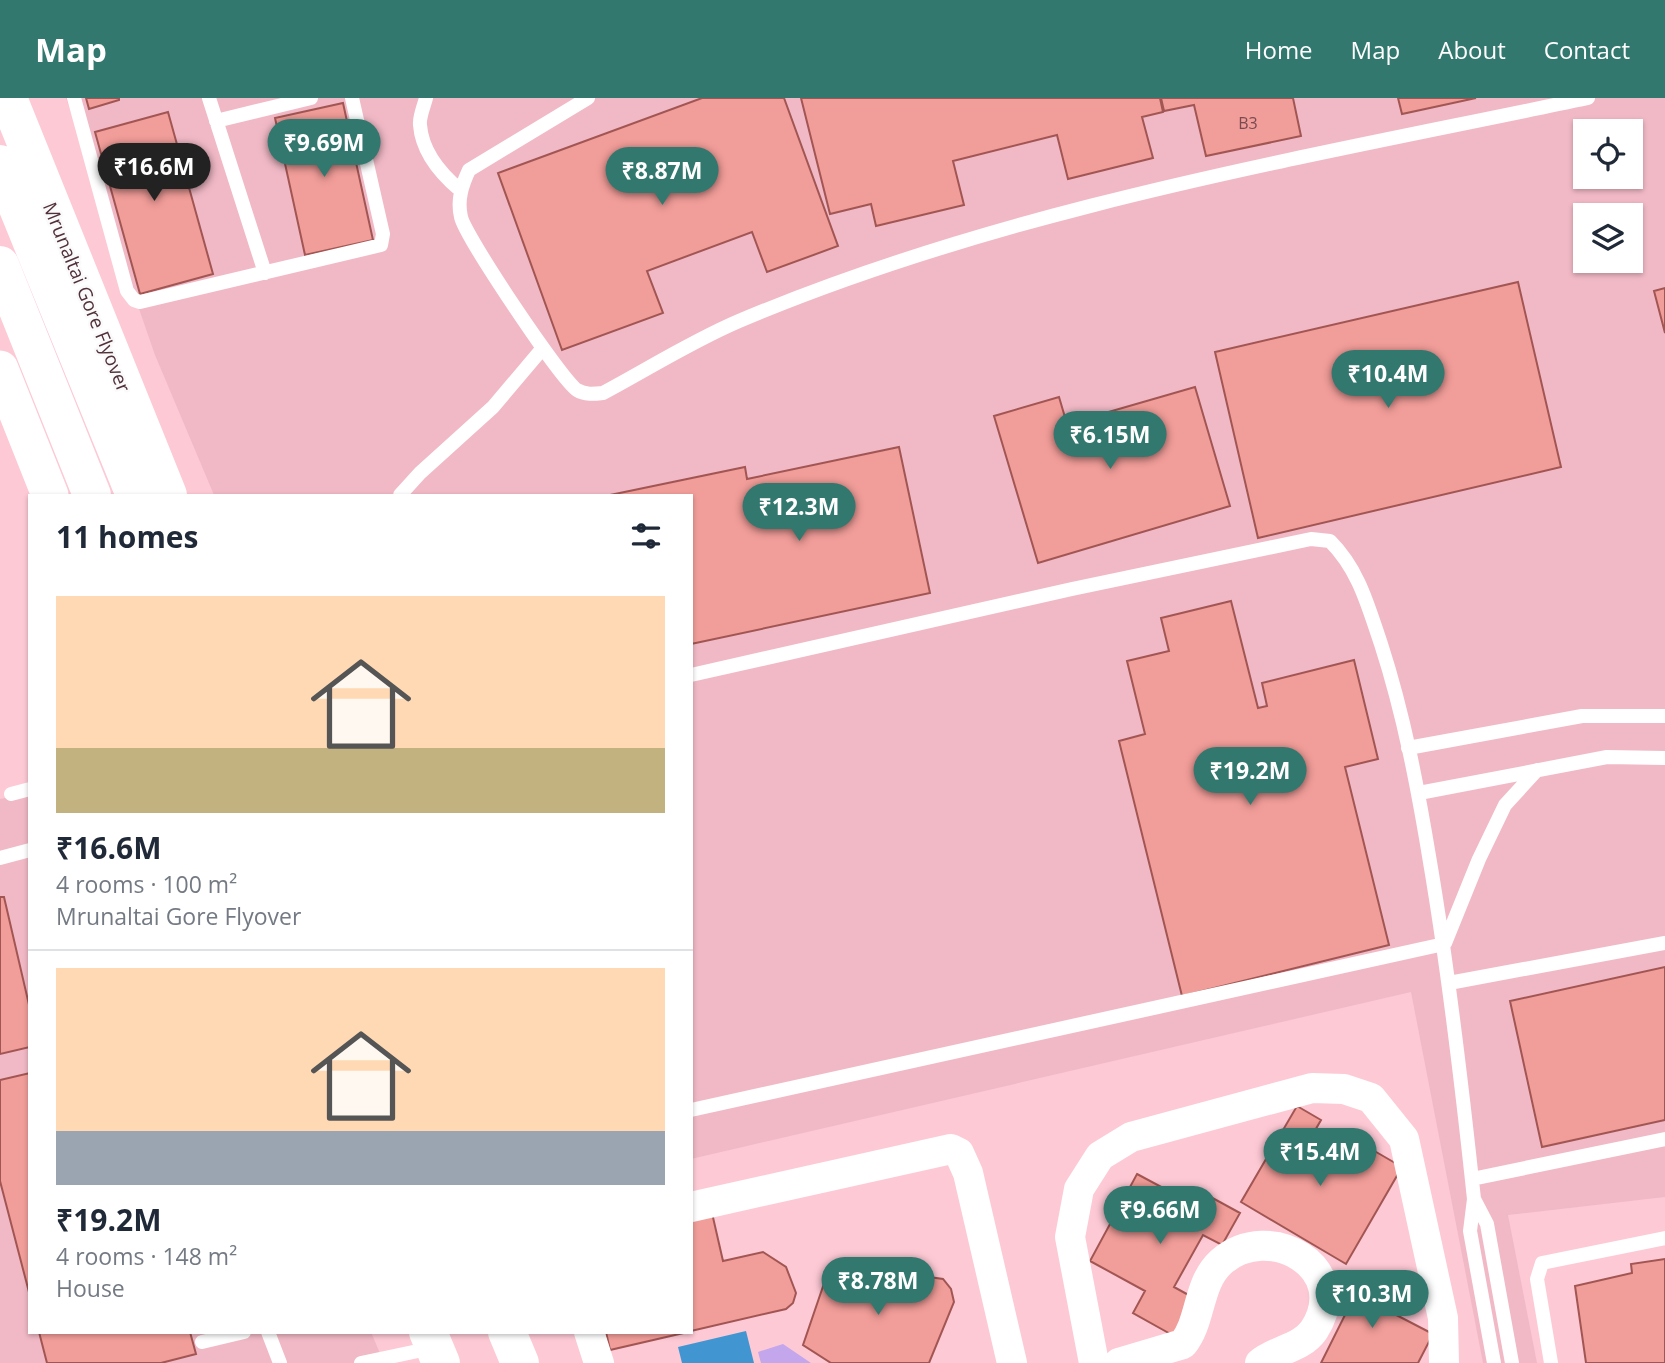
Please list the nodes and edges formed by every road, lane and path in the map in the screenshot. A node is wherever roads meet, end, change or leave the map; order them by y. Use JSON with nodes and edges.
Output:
{"nodes":[{"id":1,"x":8,"y":98,"type":"edge"},
{"id":2,"x":17,"y":98,"type":"edge"},
{"id":3,"x":74,"y":98,"type":"edge"},
{"id":4,"x":209,"y":98,"type":"edge"},
{"id":5,"x":311,"y":98,"type":"edge"},
{"id":6,"x":352,"y":98,"type":"edge"},
{"id":7,"x":426,"y":98,"type":"edge"},
{"id":8,"x":588,"y":98,"type":"edge"},
{"id":9,"x":1588,"y":98,"type":"edge"},
{"id":10,"x":216,"y":121,"type":"junction"},
{"id":11,"x":0,"y":164,"type":"edge"},
{"id":12,"x":460,"y":190,"type":"junction"},
{"id":13,"x":85,"y":259,"type":"junction"},
{"id":14,"x":265,"y":273,"type":"junction"},
{"id":15,"x":20,"y":276,"type":"edge"},
{"id":16,"x":0,"y":294,"type":"edge"},
{"id":17,"x":542,"y":349,"type":"junction"},
{"id":18,"x":0,"y":369,"type":"edge"},
{"id":19,"x":50,"y":494,"type":"edge"},
{"id":20,"x":92,"y":494,"type":"edge"},
{"id":21,"x":135,"y":494,"type":"edge"},
{"id":22,"x":168,"y":494,"type":"edge"},
{"id":23,"x":183,"y":494,"type":"edge"},
{"id":24,"x":401,"y":494,"type":"edge"},
{"id":25,"x":693,"y":676,"type":"edge"},
{"id":26,"x":1665,"y":716,"type":"edge"},
{"id":27,"x":1408,"y":748,"type":"junction"},
{"id":28,"x":1665,"y":758,"type":"edge"},
{"id":29,"x":1537,"y":770,"type":"junction"},
{"id":30,"x":28,"y":790,"type":"edge"},
{"id":31,"x":1419,"y":793,"type":"junction"},
{"id":32,"x":11,"y":794,"type":"dead end"},
{"id":33,"x":28,"y":851,"type":"edge"},
{"id":34,"x":0,"y":858,"type":"edge"},
{"id":35,"x":1665,"y":943,"type":"edge"},
{"id":36,"x":1444,"y":944,"type":"junction"},
{"id":37,"x":1449,"y":983,"type":"junction"},
{"id":38,"x":693,"y":1111,"type":"edge"},
{"id":39,"x":1665,"y":1139,"type":"edge"},
{"id":40,"x":1472,"y":1179,"type":"junction"},
{"id":41,"x":1474,"y":1199,"type":"junction"},
{"id":42,"x":693,"y":1207,"type":"edge"},
{"id":43,"x":1665,"y":1238,"type":"edge"},
{"id":44,"x":236,"y":1334,"type":"edge"},
{"id":45,"x":269,"y":1334,"type":"edge"},
{"id":46,"x":484,"y":1334,"type":"edge"},
{"id":47,"x":508,"y":1334,"type":"edge"},
{"id":48,"x":590,"y":1334,"type":"edge"},
{"id":49,"x":202,"y":1342,"type":"dead end"},
{"id":50,"x":434,"y":1347,"type":"edge"},
{"id":51,"x":280,"y":1363,"type":"edge"},
{"id":52,"x":361,"y":1363,"type":"edge"},
{"id":53,"x":496,"y":1363,"type":"edge"},
{"id":54,"x":520,"y":1363,"type":"edge"},
{"id":55,"x":599,"y":1363,"type":"edge"},
{"id":56,"x":1012,"y":1363,"type":"edge"},
{"id":57,"x":1094,"y":1363,"type":"edge"},
{"id":58,"x":1119,"y":1363,"type":"edge"},
{"id":59,"x":1260,"y":1363,"type":"edge"},
{"id":60,"x":1444,"y":1363,"type":"edge"},
{"id":61,"x":1494,"y":1363,"type":"edge"},
{"id":62,"x":1512,"y":1363,"type":"edge"},
{"id":63,"x":1551,"y":1363,"type":"edge"}],
"edges":[{"from":1,"to":22,"type":"main road","name":"Mrunaltai Gore Flyover"},
{"from":2,"to":13,"type":"street"},
{"from":3,"to":14,"type":"lane"},
{"from":4,"to":10,"type":"lane"},
{"from":5,"to":10,"type":"lane"},
{"from":6,"to":14,"type":"lane"},
{"from":7,"to":12,"type":"lane"},
{"from":8,"to":12,"type":"lane"},
{"from":9,"to":17,"type":"lane"},
{"from":10,"to":14,"type":"lane"},
{"from":11,"to":21,"type":"main road","name":"Mrunaltai Gore Flyover"},
{"from":12,"to":17,"type":"lane"},
{"from":13,"to":15,"type":"lane"},
{"from":13,"to":23,"type":"street"},
{"from":15,"to":16,"type":"lane"},
{"from":15,"to":20,"type":"main road"},
{"from":17,"to":24,"type":"lane"},
{"from":18,"to":19,"type":"street"},
{"from":25,"to":27,"type":"lane"},
{"from":26,"to":27,"type":"lane"},
{"from":27,"to":31,"type":"lane"},
{"from":28,"to":29,"type":"lane"},
{"from":29,"to":31,"type":"lane"},
{"from":29,"to":36,"type":"lane"},
{"from":30,"to":32,"type":"lane"},
{"from":31,"to":36,"type":"lane"},
{"from":33,"to":34,"type":"lane"},
{"from":35,"to":37,"type":"lane"},
{"from":36,"to":37,"type":"lane"},
{"from":36,"to":38,"type":"lane"},
{"from":37,"to":40,"type":"lane"},
{"from":39,"to":40,"type":"lane"},
{"from":40,"to":41,"type":"lane"},
{"from":41,"to":61,"type":"lane"},
{"from":41,"to":62,"type":"lane"},
{"from":42,"to":56,"type":"street"},
{"from":43,"to":63,"type":"lane"},
{"from":44,"to":49,"type":"lane"},
{"from":45,"to":51,"type":"lane"},
{"from":46,"to":53,"type":"main road"},
{"from":47,"to":54,"type":"main road"},
{"from":48,"to":55,"type":"street"},
{"from":50,"to":52,"type":"lane"},
{"from":57,"to":60,"type":"street"},
{"from":58,"to":59,"type":"street"}]}
